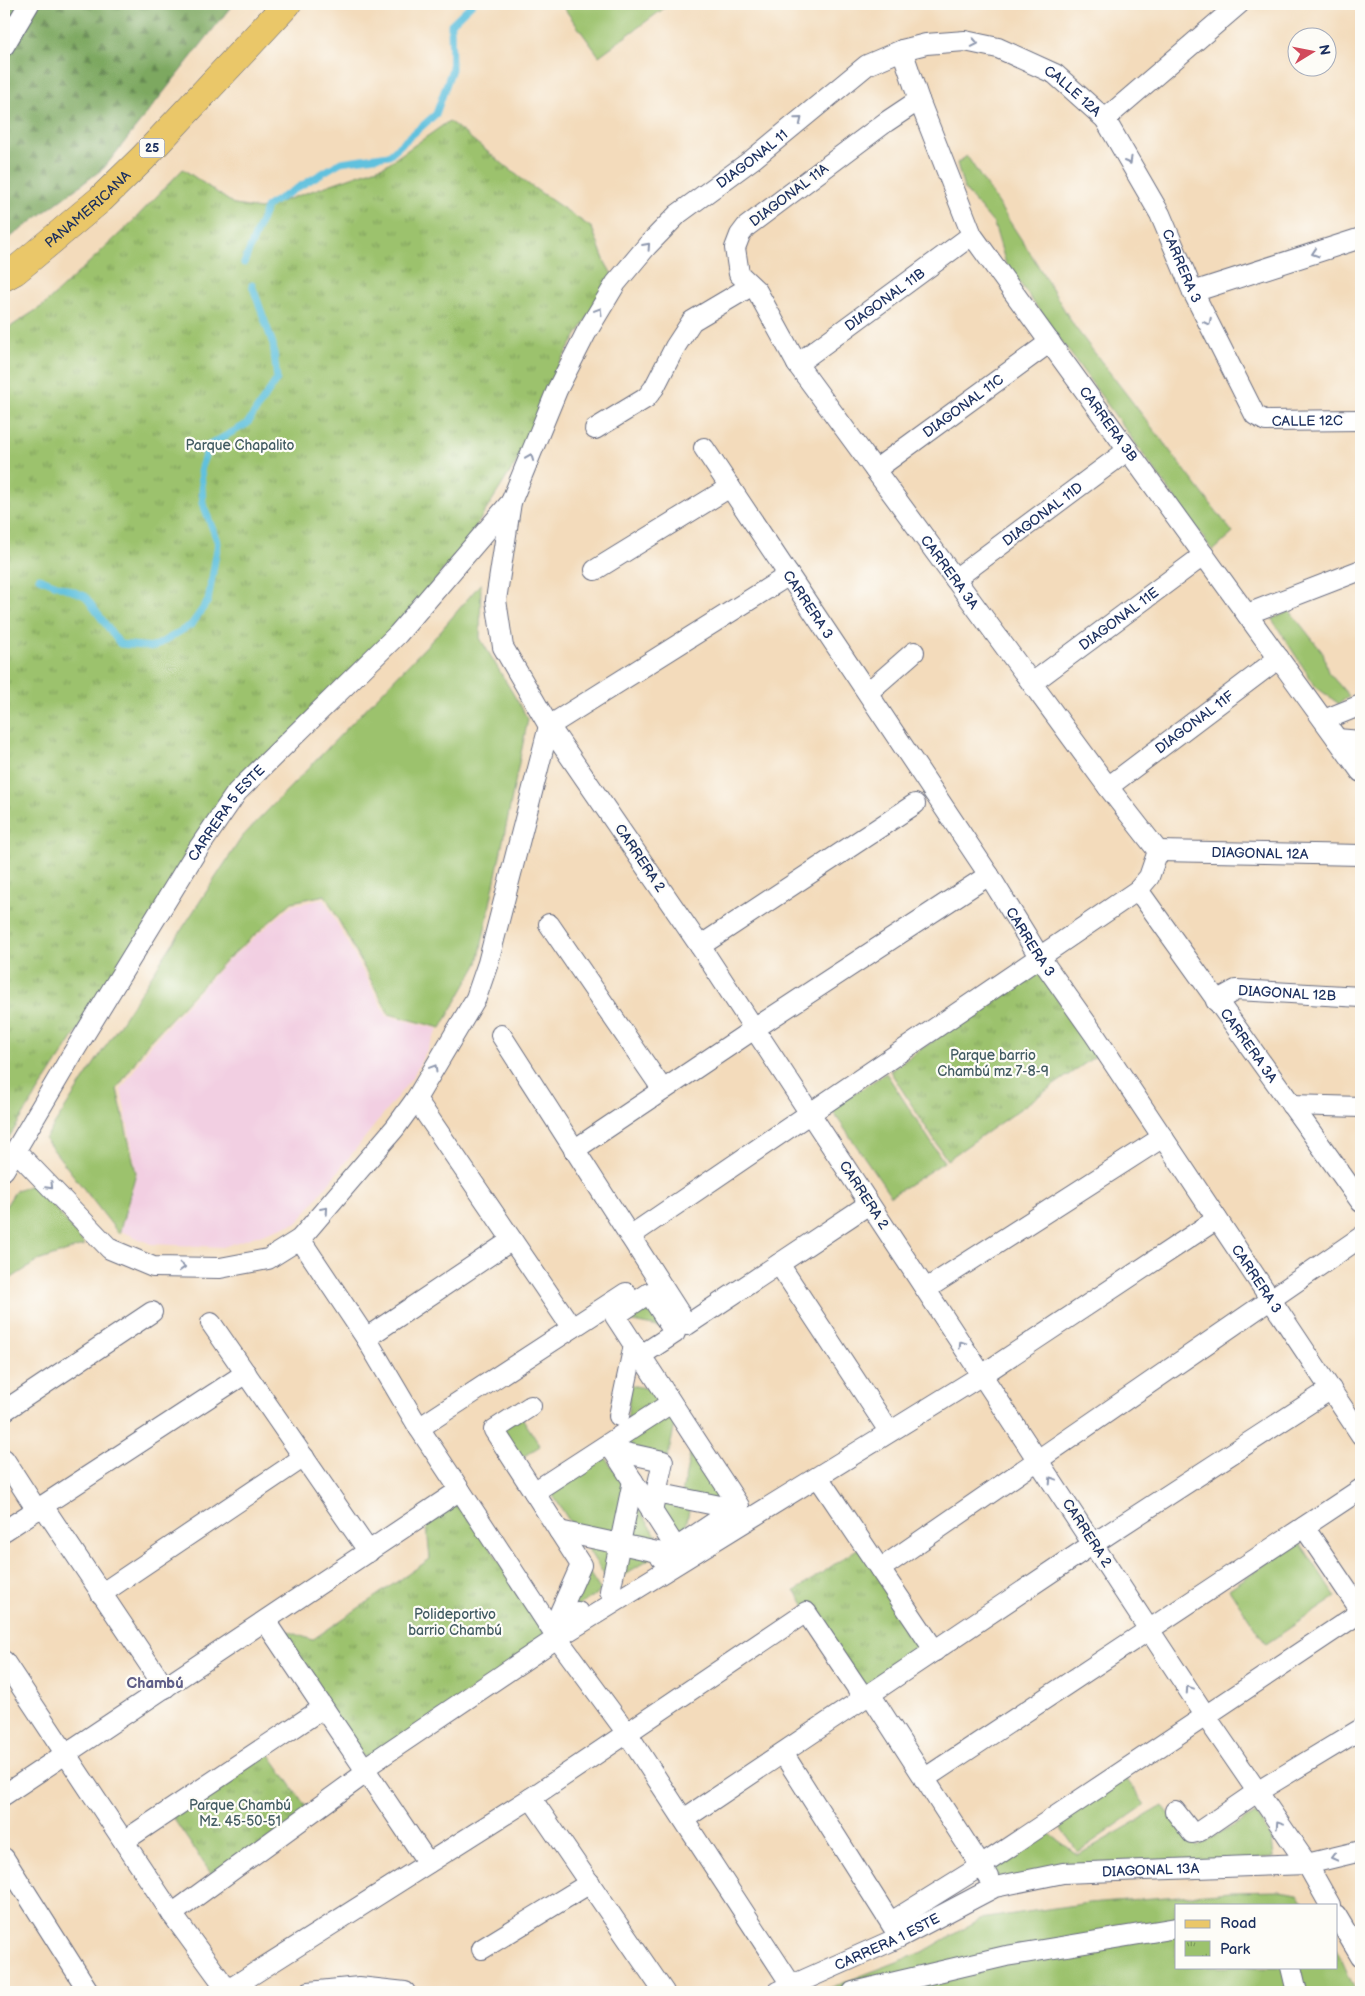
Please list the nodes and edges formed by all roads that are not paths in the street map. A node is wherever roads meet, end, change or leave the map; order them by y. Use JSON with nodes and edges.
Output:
{"nodes":[{"id":1,"x":29,"y":4,"type":"edge"},
{"id":2,"x":287,"y":4,"type":"edge"},
{"id":3,"x":1240,"y":4,"type":"edge"},
{"id":4,"x":4,"y":46,"type":"edge"},
{"id":5,"x":902,"y":50,"type":"junction"},
{"id":6,"x":918,"y":100,"type":"junction"},
{"id":7,"x":1105,"y":119,"type":"junction"},
{"id":8,"x":972,"y":235,"type":"junction"},
{"id":9,"x":1361,"y":238,"type":"edge"},
{"id":10,"x":4,"y":277,"type":"edge"},
{"id":11,"x":752,"y":287,"type":"junction"},
{"id":12,"x":1193,"y":292,"type":"junction"},
{"id":13,"x":1050,"y":342,"type":"junction"},
{"id":14,"x":797,"y":364,"type":"junction"},
{"id":15,"x":1254,"y":415,"type":"joint"},
{"id":16,"x":1361,"y":420,"type":"edge"},
{"id":17,"x":595,"y":429,"type":"dead end"},
{"id":18,"x":704,"y":448,"type":"dead end"},
{"id":19,"x":1128,"y":450,"type":"junction"},
{"id":20,"x":875,"y":470,"type":"junction"},
{"id":21,"x":730,"y":487,"type":"junction"},
{"id":22,"x":512,"y":502,"type":"junction"},
{"id":23,"x":1204,"y":555,"type":"junction"},
{"id":24,"x":595,"y":570,"type":"dead end"},
{"id":25,"x":1361,"y":570,"type":"edge"},
{"id":26,"x":789,"y":575,"type":"junction"},
{"id":27,"x":955,"y":578,"type":"junction"},
{"id":28,"x":1247,"y":614,"type":"junction"},
{"id":29,"x":914,"y":652,"type":"dead end"},
{"id":30,"x":1279,"y":658,"type":"junction"},
{"id":31,"x":1032,"y":682,"type":"junction"},
{"id":32,"x":874,"y":687,"type":"dead end"},
{"id":33,"x":1361,"y":705,"type":"edge"},
{"id":34,"x":1324,"y":720,"type":"junction"},
{"id":35,"x":549,"y":726,"type":"junction"},
{"id":36,"x":1338,"y":740,"type":"junction"},
{"id":37,"x":1361,"y":741,"type":"edge"},
{"id":38,"x":1361,"y":772,"type":"edge"},
{"id":39,"x":1108,"y":786,"type":"junction"},
{"id":40,"x":915,"y":804,"type":"dead end"},
{"id":41,"x":1158,"y":851,"type":"junction"},
{"id":42,"x":1361,"y":855,"type":"edge"},
{"id":43,"x":989,"y":875,"type":"junction"},
{"id":44,"x":1138,"y":890,"type":"junction"},
{"id":45,"x":548,"y":924,"type":"dead end"},
{"id":46,"x":700,"y":946,"type":"junction"},
{"id":47,"x":1040,"y":956,"type":"junction"},
{"id":48,"x":1361,"y":997,"type":"edge"},
{"id":49,"x":1216,"y":1001,"type":"junction"},
{"id":50,"x":754,"y":1029,"type":"junction"},
{"id":51,"x":501,"y":1035,"type":"dead end"},
{"id":52,"x":663,"y":1090,"type":"junction"},
{"id":53,"x":416,"y":1098,"type":"junction"},
{"id":54,"x":1291,"y":1105,"type":"junction"},
{"id":55,"x":1361,"y":1107,"type":"edge"},
{"id":56,"x":810,"y":1114,"type":"junction"},
{"id":57,"x":1163,"y":1137,"type":"junction"},
{"id":58,"x":574,"y":1150,"type":"junction"},
{"id":59,"x":16,"y":1151,"type":"junction"},
{"id":60,"x":4,"y":1170,"type":"edge"},
{"id":61,"x":1361,"y":1202,"type":"edge"},
{"id":62,"x":869,"y":1204,"type":"junction"},
{"id":63,"x":1217,"y":1218,"type":"junction"},
{"id":64,"x":630,"y":1236,"type":"junction"},
{"id":65,"x":1361,"y":1237,"type":"edge"},
{"id":66,"x":300,"y":1239,"type":"junction"},
{"id":67,"x":512,"y":1240,"type":"junction"},
{"id":68,"x":779,"y":1264,"type":"junction"},
{"id":69,"x":654,"y":1274,"type":"junction"},
{"id":70,"x":926,"y":1289,"type":"junction"},
{"id":71,"x":1270,"y":1298,"type":"junction"},
{"id":72,"x":152,"y":1312,"type":"dead end"},
{"id":73,"x":211,"y":1323,"type":"dead end"},
{"id":74,"x":572,"y":1328,"type":"junction"},
{"id":75,"x":366,"y":1338,"type":"junction"},
{"id":76,"x":246,"y":1373,"type":"junction"},
{"id":77,"x":982,"y":1375,"type":"junction"},
{"id":78,"x":626,"y":1380,"type":"junction"},
{"id":79,"x":1331,"y":1389,"type":"junction"},
{"id":80,"x":667,"y":1395,"type":"junction"},
{"id":81,"x":531,"y":1406,"type":"dead end"},
{"id":82,"x":4,"y":1411,"type":"edge"},
{"id":83,"x":620,"y":1416,"type":"dead end"},
{"id":84,"x":419,"y":1428,"type":"junction"},
{"id":85,"x":889,"y":1431,"type":"junction"},
{"id":86,"x":1361,"y":1435,"type":"edge"},
{"id":87,"x":610,"y":1447,"type":"junction"},
{"id":88,"x":304,"y":1457,"type":"junction"},
{"id":89,"x":4,"y":1458,"type":"edge"},
{"id":90,"x":1038,"y":1460,"type":"junction"},
{"id":91,"x":818,"y":1477,"type":"junction"},
{"id":92,"x":633,"y":1481,"type":"junction"},
{"id":93,"x":1361,"y":1489,"type":"edge"},
{"id":94,"x":460,"y":1490,"type":"junction"},
{"id":95,"x":534,"y":1492,"type":"junction"},
{"id":96,"x":695,"y":1501,"type":"junction"},
{"id":97,"x":654,"y":1502,"type":"junction"},
{"id":98,"x":40,"y":1508,"type":"junction"},
{"id":99,"x":735,"y":1509,"type":"junction"},
{"id":100,"x":1304,"y":1527,"type":"junction"},
{"id":101,"x":4,"y":1531,"type":"edge"},
{"id":102,"x":559,"y":1531,"type":"junction"},
{"id":103,"x":620,"y":1544,"type":"junction"},
{"id":104,"x":1093,"y":1544,"type":"junction"},
{"id":105,"x":677,"y":1547,"type":"junction"},
{"id":106,"x":369,"y":1552,"type":"junction"},
{"id":107,"x":880,"y":1569,"type":"junction"},
{"id":108,"x":610,"y":1591,"type":"junction"},
{"id":109,"x":102,"y":1594,"type":"junction"},
{"id":110,"x":1361,"y":1612,"type":"edge"},
{"id":111,"x":264,"y":1621,"type":"junction"},
{"id":112,"x":1150,"y":1629,"type":"junction"},
{"id":113,"x":557,"y":1638,"type":"junction"},
{"id":114,"x":935,"y":1650,"type":"junction"},
{"id":115,"x":4,"y":1661,"type":"edge"},
{"id":116,"x":165,"y":1688,"type":"junction"},
{"id":117,"x":867,"y":1696,"type":"junction"},
{"id":118,"x":324,"y":1708,"type":"junction"},
{"id":119,"x":1207,"y":1715,"type":"junction"},
{"id":120,"x":1361,"y":1729,"type":"edge"},
{"id":121,"x":627,"y":1733,"type":"junction"},
{"id":122,"x":783,"y":1753,"type":"junction"},
{"id":123,"x":65,"y":1754,"type":"junction"},
{"id":124,"x":366,"y":1769,"type":"junction"},
{"id":125,"x":924,"y":1779,"type":"junction"},
{"id":126,"x":1257,"y":1792,"type":"junction"},
{"id":127,"x":4,"y":1795,"type":"edge"},
{"id":128,"x":531,"y":1798,"type":"junction"},
{"id":129,"x":1175,"y":1811,"type":"dead end"},
{"id":130,"x":684,"y":1819,"type":"junction"},
{"id":131,"x":124,"y":1841,"type":"junction"},
{"id":132,"x":1361,"y":1850,"type":"edge"},
{"id":133,"x":4,"y":1858,"type":"edge"},
{"id":134,"x":428,"y":1863,"type":"junction"},
{"id":135,"x":1307,"y":1864,"type":"junction"},
{"id":136,"x":981,"y":1866,"type":"junction"},
{"id":137,"x":590,"y":1884,"type":"junction"},
{"id":138,"x":995,"y":1887,"type":"junction"},
{"id":139,"x":1329,"y":1904,"type":"edge"},
{"id":140,"x":172,"y":1914,"type":"junction"},
{"id":141,"x":1338,"y":1917,"type":"edge"},
{"id":142,"x":1175,"y":1928,"type":"edge"},
{"id":143,"x":895,"y":1929,"type":"junction"},
{"id":144,"x":482,"y":1949,"type":"dead end"},
{"id":145,"x":1361,"y":1957,"type":"edge"},
{"id":146,"x":1291,"y":1968,"type":"edge"},
{"id":147,"x":785,"y":1989,"type":"edge"},
{"id":148,"x":228,"y":1991,"type":"edge"},
{"id":149,"x":88,"y":1992,"type":"edge"},
{"id":150,"x":312,"y":1992,"type":"edge"},
{"id":151,"x":405,"y":1992,"type":"edge"},
{"id":152,"x":664,"y":1992,"type":"edge"},
{"id":153,"x":852,"y":1992,"type":"edge"},
{"id":154,"x":1297,"y":1992,"type":"edge"}],
"edges":[{"from":1,"to":4,"type":"street"},
{"from":2,"to":10,"type":"main road","name":"PANAMERICANA","number":"25"},
{"from":3,"to":7,"type":"street","name":"CALLE 12A"},
{"from":5,"to":6,"type":"street","name":"CARRERA 3B"},
{"from":5,"to":7,"type":"street","name":"CALLE 12A","one_way":true},
{"from":22,"to":5,"type":"street","name":"DIAGONAL 11","one_way":true},
{"from":6,"to":8,"type":"street","name":"CARRERA 3B"},
{"from":6,"to":11,"type":"street","name":"DIAGONAL 11A"},
{"from":7,"to":12,"type":"street","name":"CARRERA 3","one_way":true},
{"from":8,"to":13,"type":"street","name":"CARRERA 3B"},
{"from":8,"to":14,"type":"street","name":"DIAGONAL 11B"},
{"from":9,"to":12,"type":"street","one_way":true},
{"from":11,"to":14,"type":"street","name":"CARRERA 3A"},
{"from":11,"to":17,"type":"street"},
{"from":12,"to":15,"type":"street","name":"CARRERA 3","one_way":true},
{"from":13,"to":19,"type":"street","name":"CARRERA 3B"},
{"from":13,"to":20,"type":"street","name":"DIAGONAL 11C"},
{"from":14,"to":20,"type":"street","name":"CARRERA 3A"},
{"from":15,"to":16,"type":"street","name":"CALLE 12C"},
{"from":18,"to":21,"type":"street","name":"CARRERA 3"},
{"from":19,"to":23,"type":"street","name":"CARRERA 3B"},
{"from":19,"to":27,"type":"street","name":"DIAGONAL 11D"},
{"from":20,"to":27,"type":"street","name":"CARRERA 3A"},
{"from":21,"to":24,"type":"street"},
{"from":21,"to":26,"type":"street","name":"CARRERA 3"},
{"from":22,"to":35,"type":"street","name":"CARRERA 2"},
{"from":22,"to":59,"type":"street","name":"CARRERA 5 ESTE"},
{"from":23,"to":28,"type":"street","name":"CARRERA 3B"},
{"from":23,"to":31,"type":"street","name":"DIAGONAL 11E"},
{"from":25,"to":28,"type":"street"},
{"from":26,"to":35,"type":"street"},
{"from":26,"to":43,"type":"street","name":"CARRERA 3"},
{"from":27,"to":31,"type":"street","name":"CARRERA 3A"},
{"from":28,"to":30,"type":"street","name":"CARRERA 3B"},
{"from":29,"to":32,"type":"street"},
{"from":30,"to":34,"type":"street","name":"CARRERA 3B"},
{"from":30,"to":39,"type":"street","name":"DIAGONAL 11F"},
{"from":31,"to":39,"type":"street","name":"CARRERA 3A"},
{"from":33,"to":34,"type":"street"},
{"from":34,"to":36,"type":"street","name":"CARRERA 3B"},
{"from":35,"to":46,"type":"street","name":"CARRERA 2"},
{"from":53,"to":35,"type":"street","one_way":true},
{"from":36,"to":37,"type":"street"},
{"from":36,"to":38,"type":"street","name":"CARRERA 3B"},
{"from":39,"to":41,"type":"street","name":"CARRERA 3A"},
{"from":40,"to":46,"type":"street"},
{"from":41,"to":42,"type":"street","name":"DIAGONAL 12A"},
{"from":41,"to":44,"type":"street"},
{"from":43,"to":47,"type":"street","name":"CARRERA 3"},
{"from":43,"to":50,"type":"street"},
{"from":44,"to":47,"type":"street"},
{"from":44,"to":49,"type":"street","name":"CARRERA 3A"},
{"from":45,"to":52,"type":"street"},
{"from":46,"to":50,"type":"street","name":"CARRERA 2"},
{"from":47,"to":56,"type":"street"},
{"from":47,"to":57,"type":"street","name":"CARRERA 3"},
{"from":48,"to":49,"type":"street","name":"DIAGONAL 12B"},
{"from":49,"to":54,"type":"street","name":"CARRERA 3A"},
{"from":50,"to":52,"type":"street"},
{"from":50,"to":56,"type":"street","name":"CARRERA 2"},
{"from":51,"to":58,"type":"street"},
{"from":52,"to":58,"type":"street"},
{"from":66,"to":53,"type":"street","one_way":true},
{"from":53,"to":67,"type":"street"},
{"from":54,"to":55,"type":"street"},
{"from":54,"to":61,"type":"street","name":"CARRERA 3A"},
{"from":56,"to":62,"type":"street","name":"CARRERA 2"},
{"from":56,"to":64,"type":"street"},
{"from":57,"to":63,"type":"street","name":"CARRERA 3"},
{"from":57,"to":70,"type":"street"},
{"from":58,"to":64,"type":"street"},
{"from":59,"to":60,"type":"street","name":"CARRERA 5 ESTE"},
{"from":59,"to":66,"type":"street","one_way":true},
{"from":62,"to":68,"type":"street"},
{"from":62,"to":70,"type":"street","name":"CARRERA 2"},
{"from":63,"to":71,"type":"street","name":"CARRERA 3"},
{"from":63,"to":77,"type":"street"},
{"from":64,"to":69,"type":"street"},
{"from":65,"to":71,"type":"street"},
{"from":66,"to":75,"type":"street"},
{"from":67,"to":74,"type":"street"},
{"from":67,"to":75,"type":"street"},
{"from":68,"to":69,"type":"street"},
{"from":68,"to":85,"type":"street"},
{"from":69,"to":74,"type":"street"},
{"from":77,"to":70,"type":"street","name":"CARRERA 2","one_way":true},
{"from":71,"to":79,"type":"street","name":"CARRERA 3"},
{"from":71,"to":90,"type":"street"},
{"from":72,"to":82,"type":"street"},
{"from":73,"to":76,"type":"street"},
{"from":74,"to":84,"type":"street"},
{"from":75,"to":84,"type":"street"},
{"from":76,"to":88,"type":"street"},
{"from":76,"to":98,"type":"street"},
{"from":77,"to":85,"type":"street"},
{"from":77,"to":90,"type":"street","name":"CARRERA 2"},
{"from":78,"to":80,"type":"street"},
{"from":78,"to":80,"type":"street"},
{"from":78,"to":83,"type":"street"},
{"from":79,"to":86,"type":"street","name":"CARRERA 3"},
{"from":79,"to":104,"type":"street"},
{"from":80,"to":87,"type":"street"},
{"from":80,"to":99,"type":"street"},
{"from":81,"to":95,"type":"street"},
{"from":84,"to":94,"type":"street"},
{"from":85,"to":91,"type":"street"},
{"from":87,"to":92,"type":"street"},
{"from":87,"to":95,"type":"street"},
{"from":87,"to":97,"type":"street"},
{"from":88,"to":106,"type":"street"},
{"from":88,"to":109,"type":"street"},
{"from":89,"to":98,"type":"street"},
{"from":104,"to":90,"type":"street","name":"CARRERA 2","one_way":true},
{"from":90,"to":107,"type":"street"},
{"from":91,"to":107,"type":"street"},
{"from":91,"to":113,"type":"street"},
{"from":92,"to":97,"type":"street"},
{"from":92,"to":103,"type":"street"},
{"from":93,"to":100,"type":"street"},
{"from":94,"to":106,"type":"street"},
{"from":94,"to":113,"type":"street"},
{"from":95,"to":102,"type":"street"},
{"from":96,"to":97,"type":"street"},
{"from":96,"to":99,"type":"street"},
{"from":96,"to":105,"type":"street"},
{"from":97,"to":105,"type":"street"},
{"from":98,"to":101,"type":"street"},
{"from":98,"to":109,"type":"street"},
{"from":99,"to":105,"type":"street"},
{"from":100,"to":110,"type":"street"},
{"from":100,"to":112,"type":"street"},
{"from":102,"to":103,"type":"street"},
{"from":102,"to":108,"type":"street"},
{"from":103,"to":105,"type":"street"},
{"from":103,"to":108,"type":"street"},
{"from":104,"to":112,"type":"street","name":"CARRERA 2"},
{"from":104,"to":114,"type":"street"},
{"from":105,"to":108,"type":"street"},
{"from":106,"to":111,"type":"street"},
{"from":107,"to":114,"type":"street"},
{"from":109,"to":116,"type":"street"},
{"from":110,"to":119,"type":"street"},
{"from":111,"to":116,"type":"street"},
{"from":111,"to":118,"type":"street"},
{"from":119,"to":112,"type":"street","name":"CARRERA 2","one_way":true},
{"from":112,"to":125,"type":"street"},
{"from":113,"to":121,"type":"street"},
{"from":113,"to":124,"type":"street"},
{"from":114,"to":117,"type":"street"},
{"from":115,"to":123,"type":"street"},
{"from":116,"to":123,"type":"street"},
{"from":117,"to":121,"type":"street"},
{"from":117,"to":122,"type":"street"},
{"from":117,"to":125,"type":"street"},
{"from":118,"to":124,"type":"street"},
{"from":118,"to":131,"type":"street"},
{"from":119,"to":126,"type":"street","name":"CARRERA 2"},
{"from":119,"to":136,"type":"street"},
{"from":120,"to":126,"type":"street"},
{"from":121,"to":128,"type":"street"},
{"from":121,"to":130,"type":"street"},
{"from":122,"to":130,"type":"street"},
{"from":122,"to":143,"type":"street"},
{"from":123,"to":127,"type":"street"},
{"from":123,"to":131,"type":"street"},
{"from":124,"to":134,"type":"street"},
{"from":124,"to":140,"type":"street"},
{"from":125,"to":136,"type":"street"},
{"from":126,"to":129,"type":"street"},
{"from":135,"to":126,"type":"street","name":"CARRERA 2","one_way":true},
{"from":128,"to":134,"type":"street"},
{"from":128,"to":137,"type":"street"},
{"from":130,"to":147,"type":"street"},
{"from":131,"to":140,"type":"street"},
{"from":132,"to":135,"type":"street","name":"DIAGONAL 13A","one_way":true},
{"from":133,"to":149,"type":"street"},
{"from":134,"to":148,"type":"street"},
{"from":135,"to":138,"type":"street","name":"DIAGONAL 13A"},
{"from":135,"to":139,"type":"street","name":"CARRERA 2"},
{"from":136,"to":138,"type":"street"},
{"from":136,"to":143,"type":"street"},
{"from":137,"to":144,"type":"street"},
{"from":137,"to":152,"type":"street"},
{"from":138,"to":143,"type":"street","name":"CARRERA 1 ESTE"},
{"from":140,"to":148,"type":"street"},
{"from":141,"to":145,"type":"street"},
{"from":142,"to":153,"type":"street"},
{"from":143,"to":147,"type":"street","name":"CARRERA 1 ESTE"},
{"from":146,"to":154,"type":"street"},
{"from":150,"to":151,"type":"street"}]}
